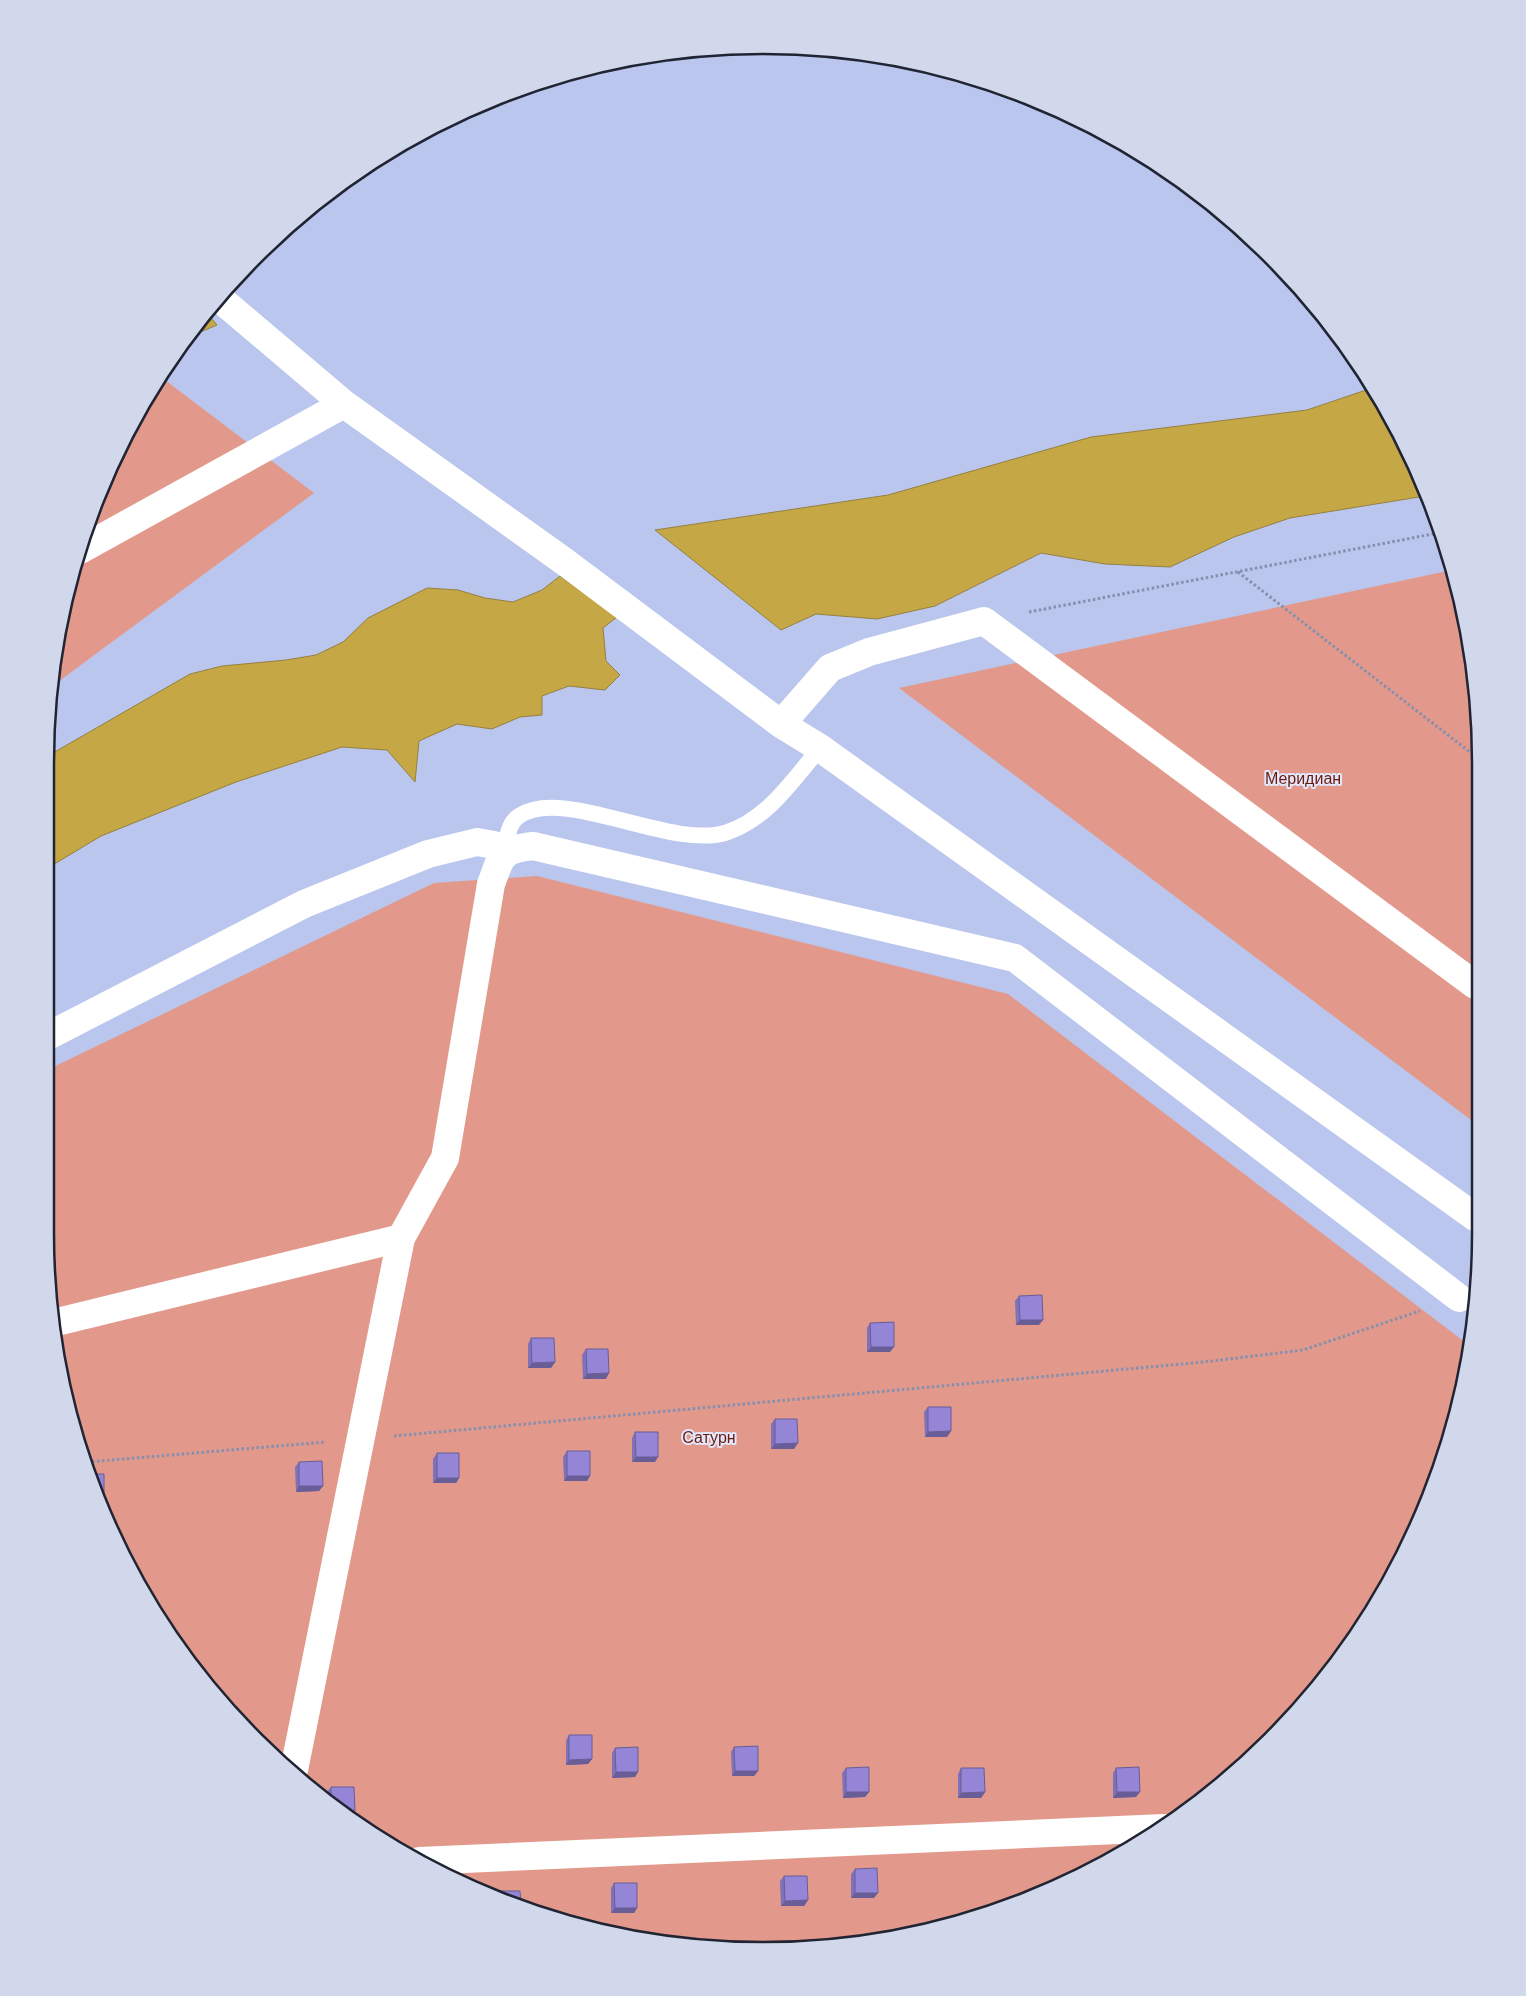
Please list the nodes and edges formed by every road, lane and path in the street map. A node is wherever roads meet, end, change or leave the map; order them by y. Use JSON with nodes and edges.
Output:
{"nodes":[{"id":1,"x":224,"y":302,"type":"edge"},
{"id":2,"x":344,"y":404,"type":"junction"},
{"id":3,"x":1434,"y":534,"type":"edge"},
{"id":4,"x":88,"y":546,"type":"edge"},
{"id":5,"x":1238,"y":572,"type":"junction"},
{"id":6,"x":984,"y":621,"type":"junction"},
{"id":7,"x":781,"y":724,"type":"junction"},
{"id":8,"x":820,"y":748,"type":"junction"},
{"id":9,"x":1472,"y":754,"type":"edge"},
{"id":10,"x":506,"y":854,"type":"junction"},
{"id":11,"x":1472,"y":983,"type":"edge"},
{"id":12,"x":54,"y":1034,"type":"edge"},
{"id":13,"x":1472,"y":1215,"type":"edge"},
{"id":14,"x":400,"y":1238,"type":"junction"},
{"id":15,"x":1459,"y":1298,"type":"joint"},
{"id":16,"x":60,"y":1321,"type":"edge"},
{"id":17,"x":361,"y":1439,"type":"junction"},
{"id":18,"x":91,"y":1462,"type":"edge"},
{"id":19,"x":295,"y":1766,"type":"edge"},
{"id":20,"x":1148,"y":1829,"type":"edge"},
{"id":21,"x":433,"y":1860,"type":"edge"}],
"edges":[{"from":1,"to":2,"type":"street"},
{"from":2,"to":4,"type":"street"},
{"from":2,"to":7,"type":"street"},
{"from":3,"to":5,"type":"path"},
{"from":5,"to":6,"type":"path"},
{"from":5,"to":9,"type":"path"},
{"from":6,"to":7,"type":"street"},
{"from":6,"to":11,"type":"street"},
{"from":7,"to":8,"type":"street"},
{"from":8,"to":10,"type":"lane"},
{"from":8,"to":13,"type":"street"},
{"from":10,"to":12,"type":"street"},
{"from":10,"to":14,"type":"street"},
{"from":10,"to":15,"type":"street"},
{"from":14,"to":16,"type":"street"},
{"from":14,"to":17,"type":"street"},
{"from":15,"to":17,"type":"path"},
{"from":17,"to":18,"type":"path"},
{"from":17,"to":19,"type":"street"},
{"from":20,"to":21,"type":"street"}]}
